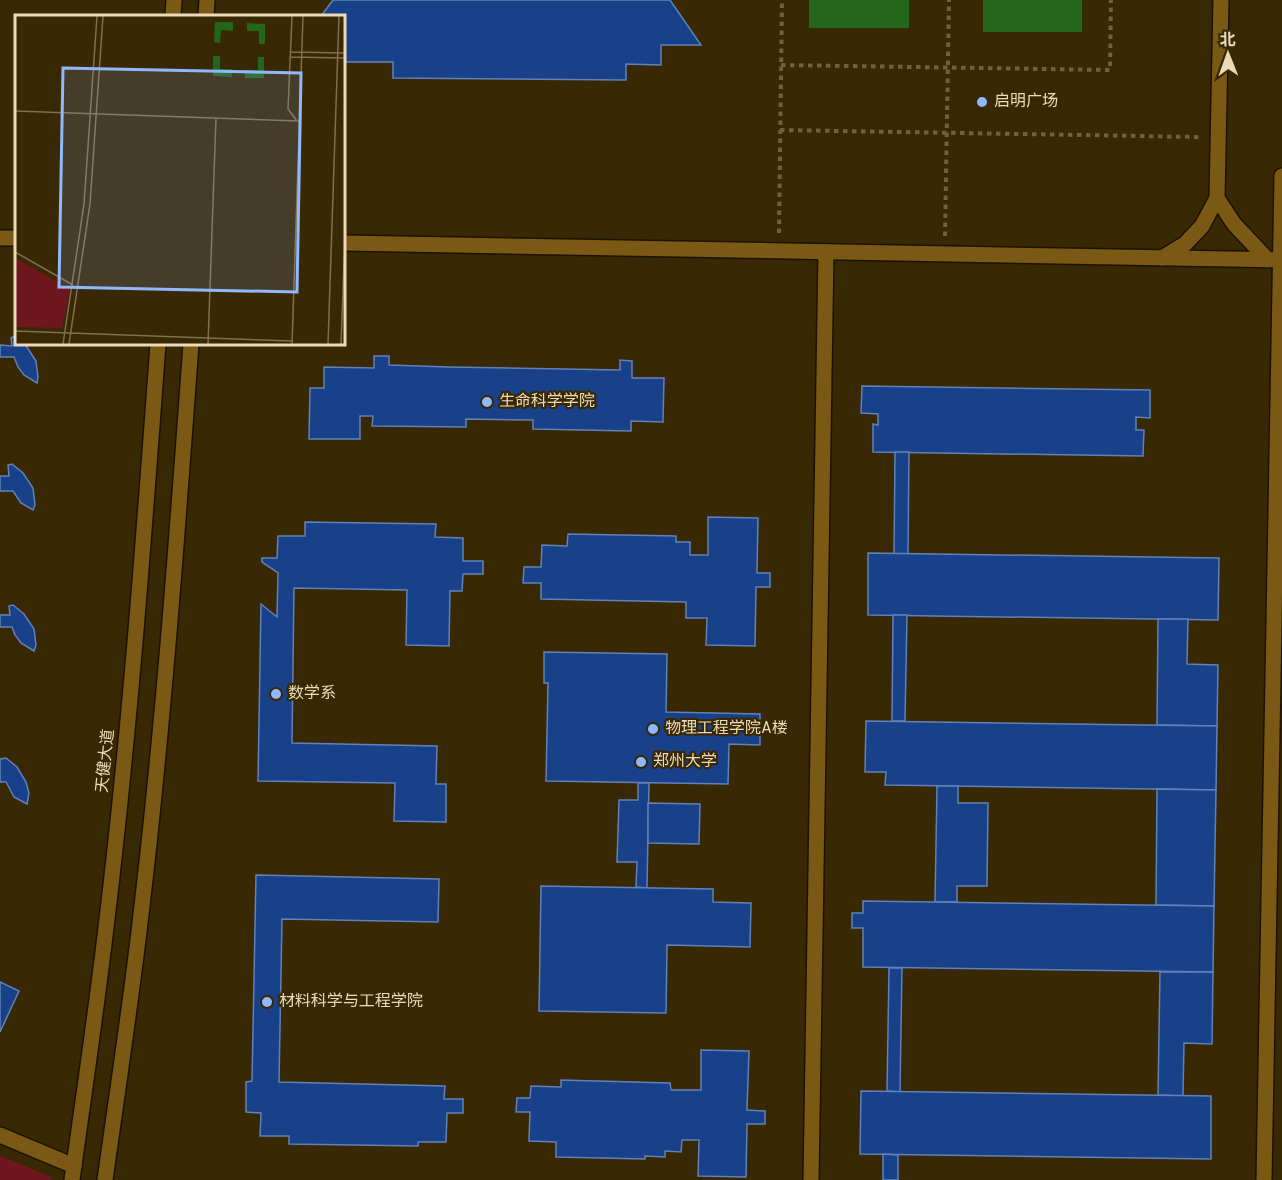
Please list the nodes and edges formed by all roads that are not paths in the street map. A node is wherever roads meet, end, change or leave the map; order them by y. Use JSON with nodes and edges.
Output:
{"nodes":[{"id":1,"x":174,"y":0,"type":"edge"},
{"id":2,"x":207,"y":0,"type":"edge"},
{"id":3,"x":1221,"y":0,"type":"edge"},
{"id":4,"x":173,"y":15,"type":"edge"},
{"id":5,"x":206,"y":15,"type":"edge"},
{"id":6,"x":1282,"y":176,"type":"edge"},
{"id":7,"x":1217,"y":198,"type":"junction"},
{"id":8,"x":345,"y":243,"type":"edge"},
{"id":9,"x":826,"y":252,"type":"junction"},
{"id":10,"x":1162,"y":258,"type":"junction"},
{"id":11,"x":1274,"y":260,"type":"edge"},
{"id":12,"x":158,"y":345,"type":"edge"},
{"id":13,"x":191,"y":345,"type":"edge"},
{"id":14,"x":0,"y":1135,"type":"edge"},
{"id":15,"x":73,"y":1173,"type":"edge"},
{"id":16,"x":105,"y":1180,"type":"edge"},
{"id":17,"x":811,"y":1180,"type":"edge"},
{"id":18,"x":1264,"y":1180,"type":"edge"}],
"edges":[{"from":1,"to":4,"type":"lane"},
{"from":2,"to":5,"type":"lane"},
{"from":3,"to":7,"type":"lane"},
{"from":6,"to":11,"type":"lane"},
{"from":7,"to":10,"type":"lane"},
{"from":7,"to":11,"type":"lane"},
{"from":8,"to":9,"type":"lane"},
{"from":9,"to":10,"type":"lane"},
{"from":9,"to":17,"type":"lane"},
{"from":10,"to":11,"type":"lane"},
{"from":11,"to":18,"type":"lane"},
{"from":12,"to":15,"type":"lane","name":"天健大道"},
{"from":13,"to":16,"type":"lane"},
{"from":14,"to":15,"type":"lane"}]}
